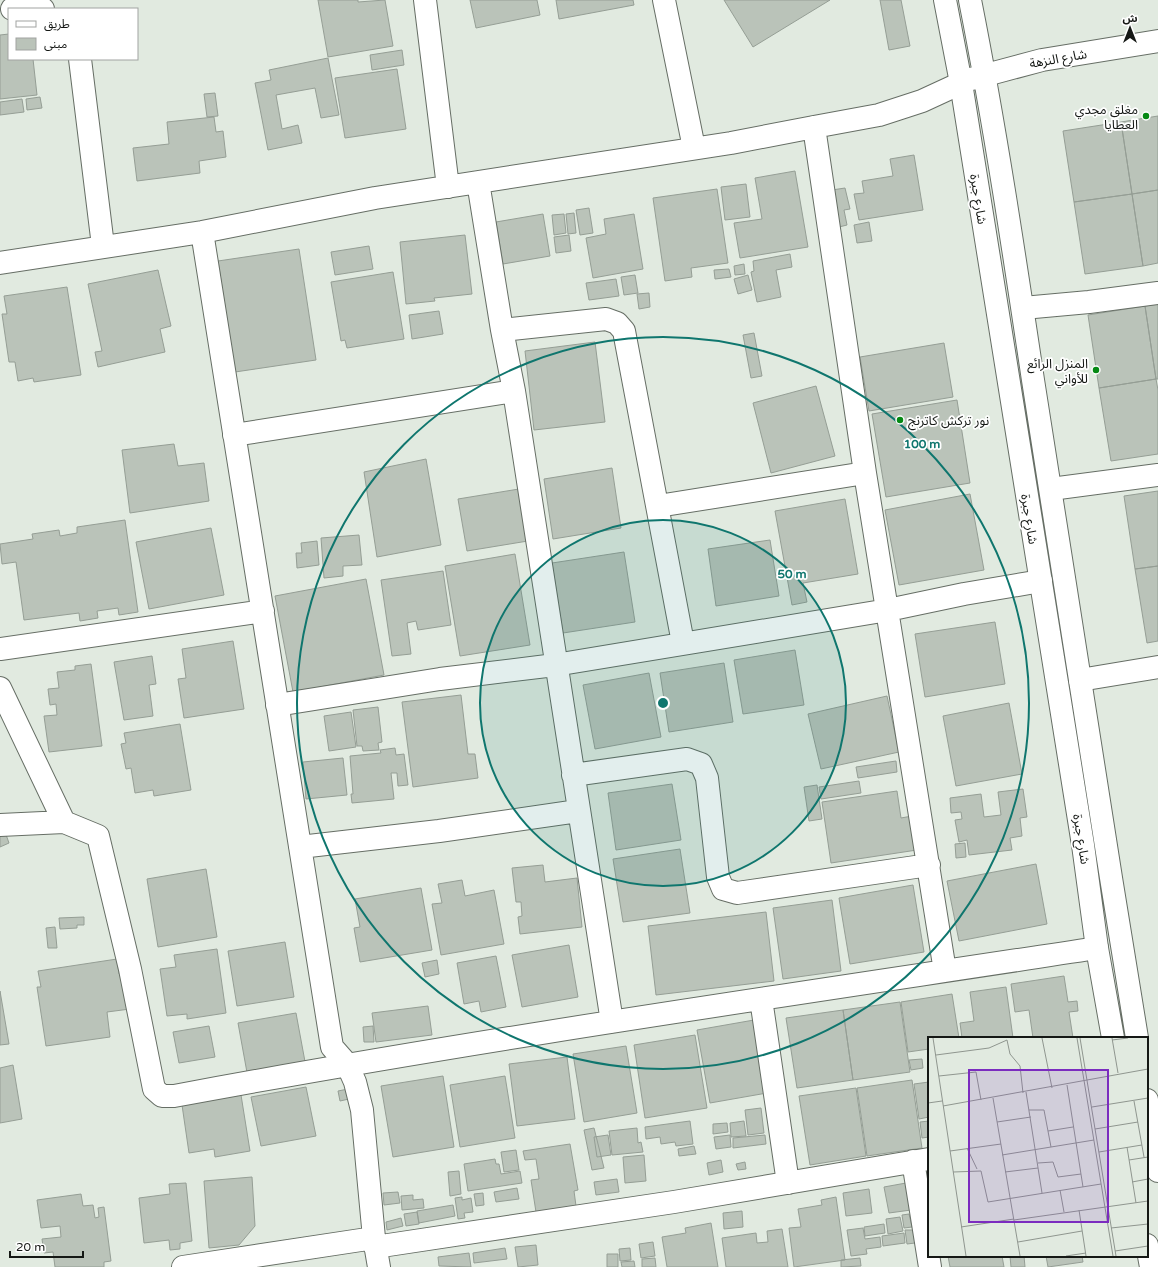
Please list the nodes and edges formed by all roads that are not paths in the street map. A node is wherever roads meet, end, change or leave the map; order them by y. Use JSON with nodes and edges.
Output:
{"nodes":[{"id":1,"x":425,"y":0,"type":"edge"},
{"id":2,"x":664,"y":0,"type":"edge"},
{"id":3,"x":945,"y":0,"type":"edge"},
{"id":4,"x":970,"y":0,"type":"edge"},
{"id":5,"x":19,"y":8,"type":"edge"},
{"id":6,"x":40,"y":8,"type":"edge"},
{"id":7,"x":1158,"y":41,"type":"edge"},
{"id":8,"x":80,"y":60,"type":"edge"},
{"id":9,"x":984,"y":75,"type":"junction"},
{"id":10,"x":961,"y":83,"type":"junction"},
{"id":11,"x":814,"y":127,"type":"junction"},
{"id":12,"x":694,"y":148,"type":"junction"},
{"id":13,"x":478,"y":182,"type":"junction"},
{"id":14,"x":448,"y":187,"type":"junction"},
{"id":15,"x":202,"y":232,"type":"junction"},
{"id":16,"x":103,"y":246,"type":"junction"},
{"id":17,"x":0,"y":263,"type":"edge"},
{"id":18,"x":1158,"y":293,"type":"edge"},
{"id":19,"x":1023,"y":308,"type":"junction"},
{"id":20,"x":502,"y":330,"type":"junction"},
{"id":21,"x":514,"y":391,"type":"junction"},
{"id":22,"x":234,"y":435,"type":"junction"},
{"id":23,"x":865,"y":473,"type":"junction"},
{"id":24,"x":1158,"y":475,"type":"edge"},
{"id":25,"x":1050,"y":488,"type":"junction"},
{"id":26,"x":658,"y":506,"type":"junction"},
{"id":27,"x":1041,"y":581,"type":"junction"},
{"id":28,"x":888,"y":610,"type":"junction"},
{"id":29,"x":262,"y":611,"type":"junction"},
{"id":30,"x":683,"y":643,"type":"junction"},
{"id":31,"x":0,"y":649,"type":"edge"},
{"id":32,"x":555,"y":665,"type":"junction"},
{"id":33,"x":1158,"y":666,"type":"edge"},
{"id":34,"x":1080,"y":680,"type":"junction"},
{"id":35,"x":0,"y":688,"type":"edge"},
{"id":36,"x":277,"y":705,"type":"junction"},
{"id":37,"x":573,"y":775,"type":"junction"},
{"id":38,"x":578,"y":811,"type":"junction"},
{"id":39,"x":64,"y":822,"type":"junction"},
{"id":40,"x":0,"y":825,"type":"edge"},
{"id":41,"x":300,"y":846,"type":"junction"},
{"id":42,"x":929,"y":865,"type":"junction"},
{"id":43,"x":1097,"y":948,"type":"junction"},
{"id":44,"x":945,"y":971,"type":"junction"},
{"id":45,"x":761,"y":999,"type":"junction"},
{"id":46,"x":612,"y":1022,"type":"junction"},
{"id":47,"x":1113,"y":1037,"type":"edge"},
{"id":48,"x":1137,"y":1037,"type":"edge"},
{"id":49,"x":347,"y":1064,"type":"junction"},
{"id":50,"x":1148,"y":1106,"type":"edge"},
{"id":51,"x":1153,"y":1137,"type":"edge"},
{"id":52,"x":921,"y":1160,"type":"edge"},
{"id":53,"x":1158,"y":1171,"type":"edge"},
{"id":54,"x":788,"y":1183,"type":"junction"},
{"id":55,"x":928,"y":1243,"type":"edge"},
{"id":56,"x":1148,"y":1250,"type":"edge"},
{"id":57,"x":376,"y":1251,"type":"edge"},
{"id":58,"x":929,"y":1257,"type":"edge"},
{"id":59,"x":183,"y":1267,"type":"edge"},
{"id":60,"x":930,"y":1267,"type":"edge"},
{"id":61,"x":1151,"y":1267,"type":"edge"}],
"edges":[{"from":1,"to":14,"type":"street"},
{"from":2,"to":12,"type":"street"},
{"from":3,"to":10,"type":"street","name":"شارع جبرة"},
{"from":4,"to":9,"type":"street","name":"شارع جبرة"},
{"from":5,"to":6,"type":"street"},
{"from":7,"to":9,"type":"street","name":"شارع النزهة"},
{"from":8,"to":16,"type":"street"},
{"from":9,"to":10,"type":"street","name":"شارع النزهة"},
{"from":9,"to":19,"type":"street","name":"شارع جبرة"},
{"from":10,"to":11,"type":"street","name":"شارع النزهة"},
{"from":10,"to":27,"type":"street","name":"شارع جبرة"},
{"from":11,"to":12,"type":"street","name":"شارع النزهة"},
{"from":11,"to":23,"type":"street"},
{"from":12,"to":13,"type":"street","name":"شارع النزهة"},
{"from":13,"to":14,"type":"street","name":"شارع النزهة"},
{"from":13,"to":20,"type":"street"},
{"from":14,"to":15,"type":"street","name":"شارع النزهة"},
{"from":15,"to":16,"type":"street","name":"شارع النزهة"},
{"from":15,"to":22,"type":"street"},
{"from":16,"to":17,"type":"street","name":"شارع النزهة"},
{"from":18,"to":19,"type":"street"},
{"from":19,"to":25,"type":"street","name":"شارع جبرة"},
{"from":20,"to":21,"type":"street"},
{"from":20,"to":26,"type":"street"},
{"from":21,"to":22,"type":"street"},
{"from":21,"to":32,"type":"street"},
{"from":22,"to":29,"type":"street"},
{"from":23,"to":26,"type":"street"},
{"from":23,"to":28,"type":"street"},
{"from":24,"to":25,"type":"street"},
{"from":25,"to":34,"type":"street","name":"شارع جبرة"},
{"from":26,"to":30,"type":"street"},
{"from":27,"to":28,"type":"street"},
{"from":27,"to":43,"type":"street","name":"شارع جبرة"},
{"from":28,"to":30,"type":"street"},
{"from":28,"to":42,"type":"street"},
{"from":29,"to":31,"type":"street"},
{"from":29,"to":36,"type":"street"},
{"from":30,"to":32,"type":"street"},
{"from":32,"to":36,"type":"street"},
{"from":32,"to":37,"type":"street"},
{"from":33,"to":34,"type":"street"},
{"from":34,"to":48,"type":"street","name":"شارع جبرة"},
{"from":35,"to":39,"type":"street"},
{"from":36,"to":41,"type":"street"},
{"from":37,"to":38,"type":"street"},
{"from":37,"to":42,"type":"street"},
{"from":38,"to":41,"type":"street"},
{"from":38,"to":46,"type":"street"},
{"from":39,"to":40,"type":"street"},
{"from":39,"to":49,"type":"street"},
{"from":41,"to":49,"type":"street"},
{"from":42,"to":44,"type":"street"},
{"from":43,"to":44,"type":"street"},
{"from":43,"to":47,"type":"street","name":"شارع جبرة"},
{"from":44,"to":45,"type":"street"},
{"from":45,"to":46,"type":"street"},
{"from":45,"to":54,"type":"street"},
{"from":46,"to":49,"type":"street"},
{"from":49,"to":57,"type":"street"},
{"from":50,"to":51,"type":"street"},
{"from":51,"to":53,"type":"street"},
{"from":52,"to":54,"type":"street"},
{"from":52,"to":55,"type":"street"},
{"from":54,"to":57,"type":"street"},
{"from":56,"to":61,"type":"street"},
{"from":57,"to":59,"type":"street"},
{"from":58,"to":60,"type":"street"}]}
